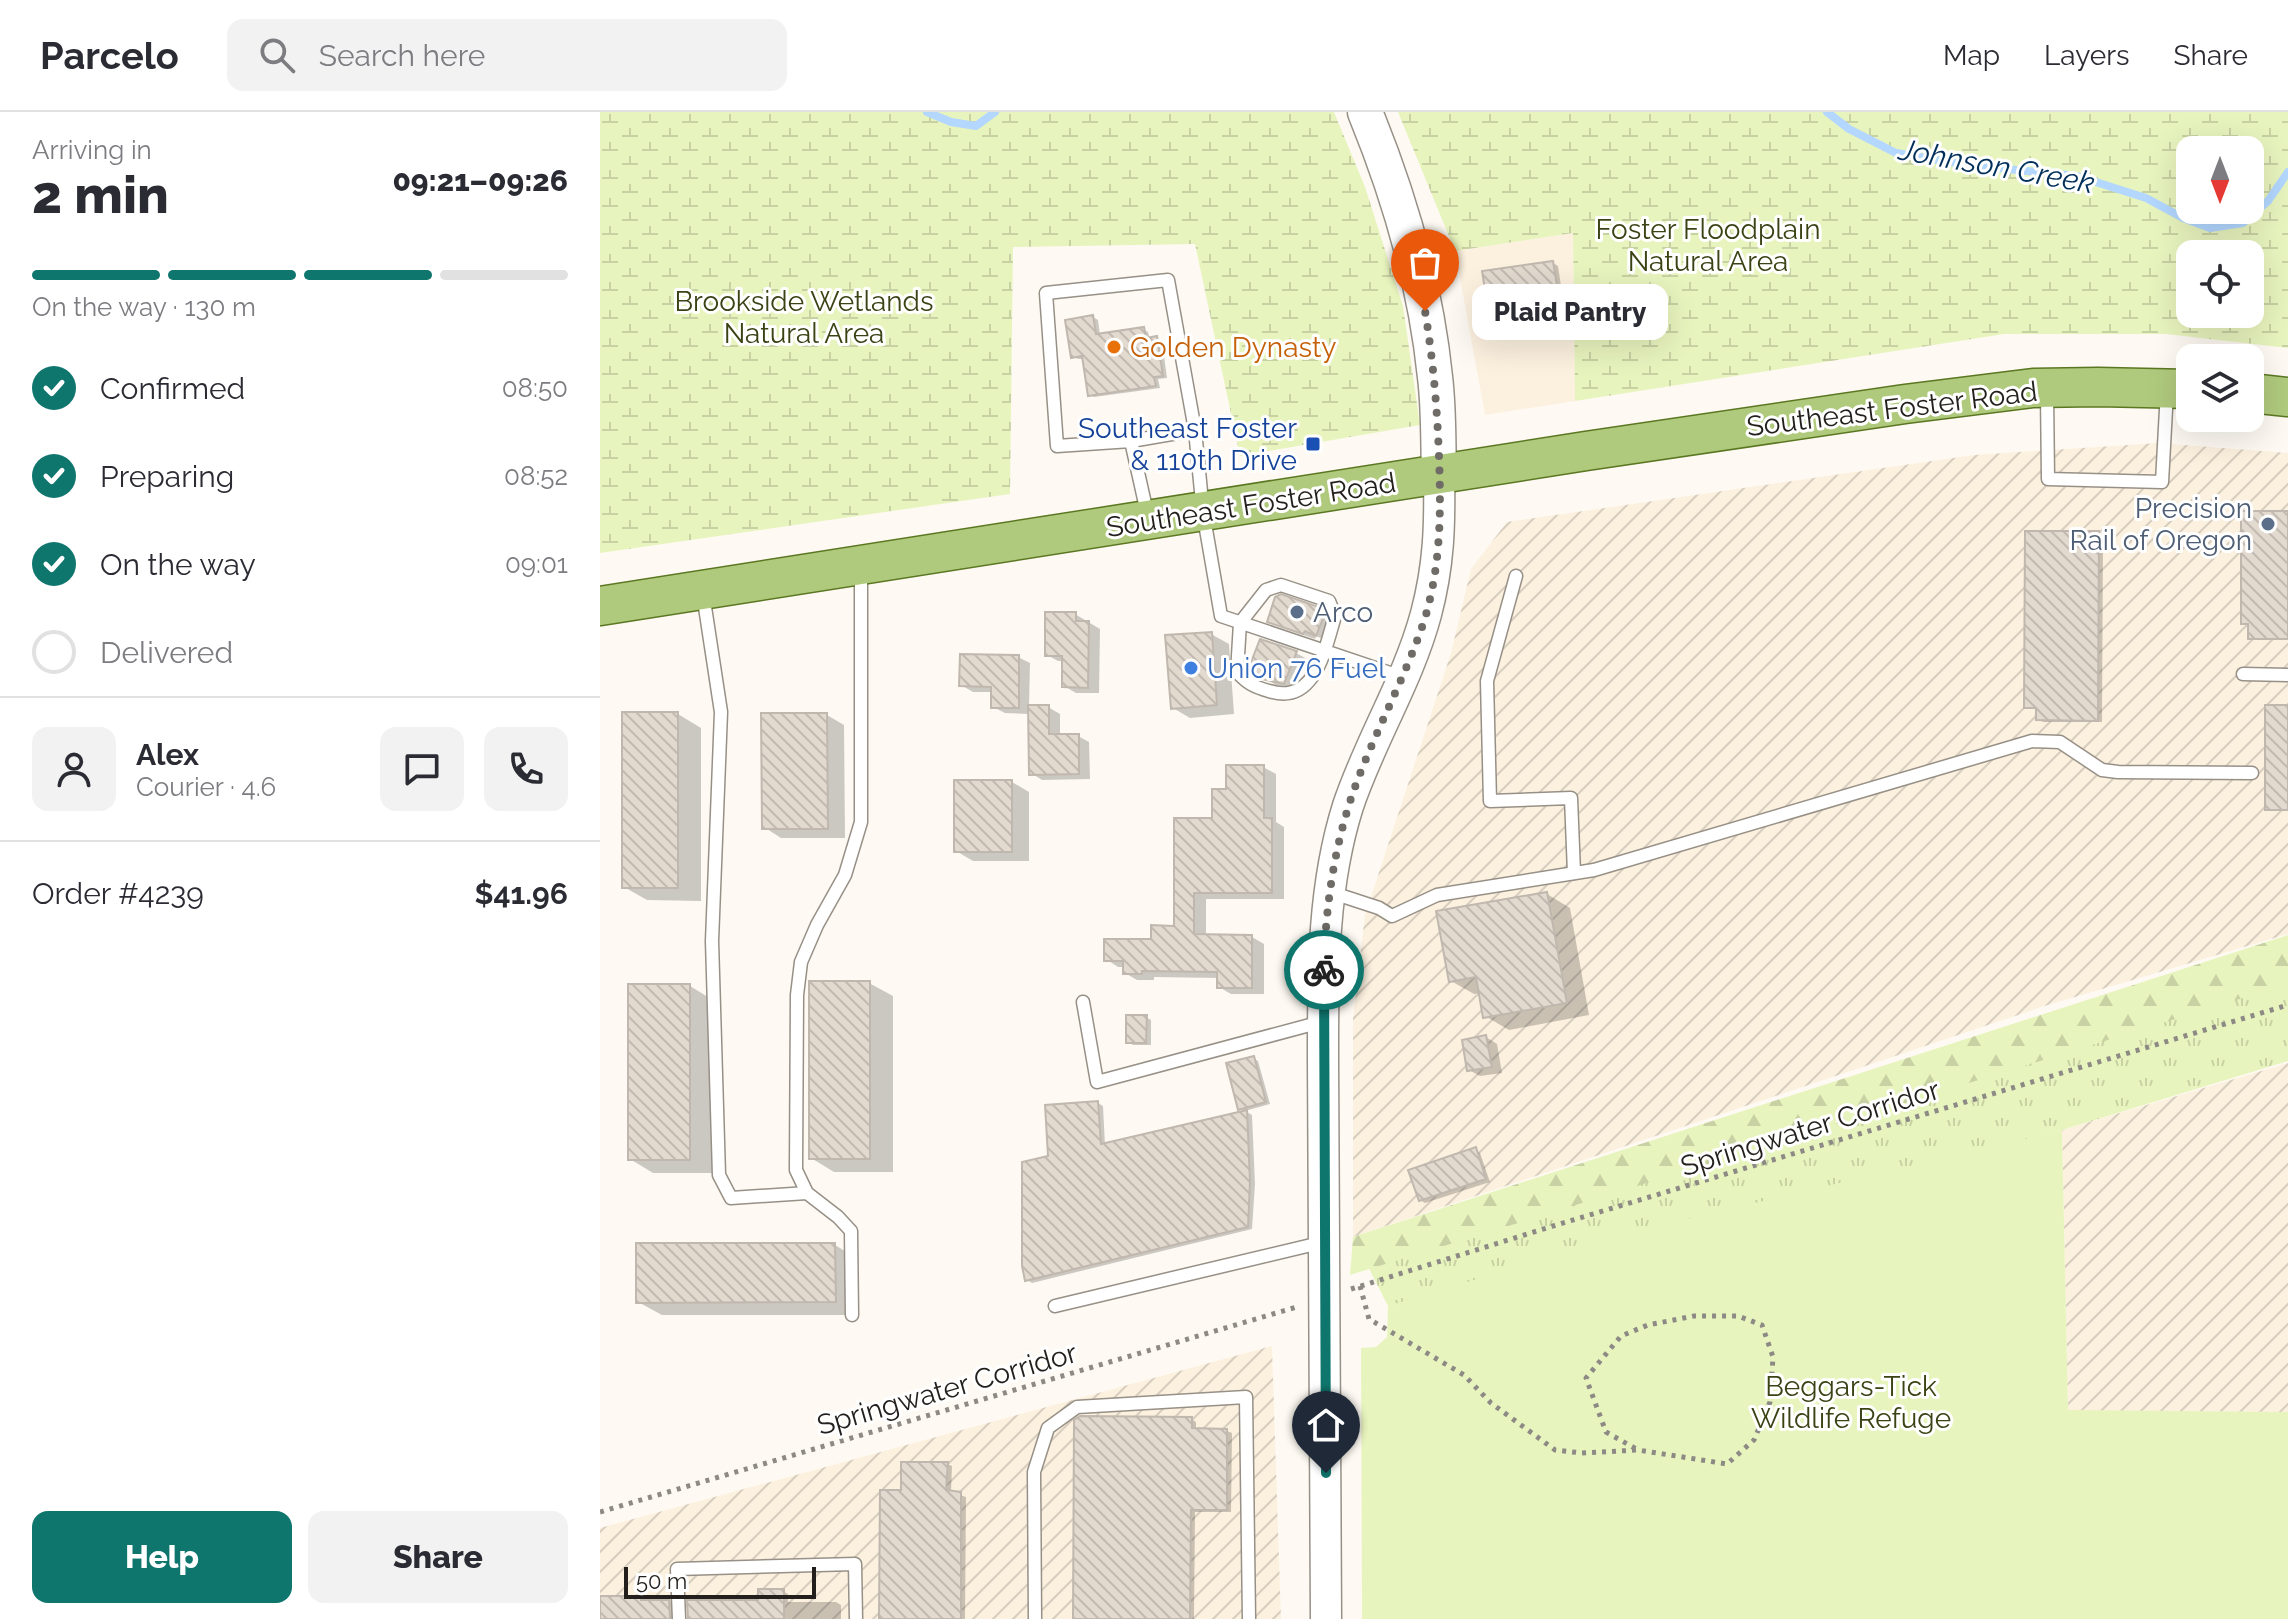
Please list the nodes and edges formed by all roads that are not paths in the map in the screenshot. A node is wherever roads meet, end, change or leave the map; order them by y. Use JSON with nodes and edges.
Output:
{"nodes":[{"id":1,"x":1365,"y":112,"type":"edge"},
{"id":2,"x":2047,"y":388,"type":"junction"},
{"id":3,"x":2176,"y":388,"type":"edge"},
{"id":4,"x":2264,"y":394,"type":"edge"},
{"id":5,"x":2288,"y":397,"type":"edge"},
{"id":6,"x":2176,"y":405,"type":"edge"},
{"id":7,"x":1195,"y":430,"type":"junction"},
{"id":8,"x":1131,"y":441,"type":"junction"},
{"id":9,"x":1439,"y":475,"type":"junction"},
{"id":10,"x":1203,"y":512,"type":"junction"},
{"id":11,"x":1149,"y":520,"type":"junction"},
{"id":12,"x":861,"y":565,"type":"junction"},
{"id":13,"x":1516,"y":576,"type":"dead end"},
{"id":14,"x":702,"y":590,"type":"junction"},
{"id":15,"x":600,"y":606,"type":"edge"},
{"id":16,"x":1240,"y":623,"type":"junction"},
{"id":17,"x":1324,"y":651,"type":"junction"},
{"id":18,"x":2243,"y":674,"type":"dead end"},
{"id":19,"x":2288,"y":675,"type":"edge"},
{"id":20,"x":1402,"y":677,"type":"junction"},
{"id":21,"x":2252,"y":773,"type":"dead end"},
{"id":22,"x":1574,"y":873,"type":"junction"},
{"id":23,"x":1330,"y":892,"type":"junction"},
{"id":24,"x":1083,"y":1002,"type":"dead end"},
{"id":25,"x":1323,"y":1022,"type":"junction"},
{"id":26,"x":807,"y":1193,"type":"junction"},
{"id":27,"x":1324,"y":1242,"type":"junction"},
{"id":28,"x":1055,"y":1306,"type":"dead end"},
{"id":29,"x":852,"y":1315,"type":"dead end"},
{"id":30,"x":679,"y":1619,"type":"edge"},
{"id":31,"x":856,"y":1619,"type":"edge"},
{"id":32,"x":1035,"y":1619,"type":"edge"},
{"id":33,"x":1249,"y":1619,"type":"edge"},
{"id":34,"x":1326,"y":1619,"type":"edge"}],
"edges":[{"from":1,"to":9,"type":"main road"},
{"from":2,"to":3,"type":"main road","name":"Southeast Foster Road"},
{"from":2,"to":6,"type":"lane"},
{"from":2,"to":9,"type":"main road","name":"Southeast Foster Road"},
{"from":4,"to":5,"type":"main road"},
{"from":7,"to":8,"type":"lane"},
{"from":7,"to":8,"type":"lane"},
{"from":7,"to":10,"type":"lane"},
{"from":8,"to":11,"type":"lane"},
{"from":9,"to":10,"type":"main road","name":"Southeast Foster Road"},
{"from":9,"to":20,"type":"street"},
{"from":10,"to":11,"type":"main road","name":"Southeast Foster Road"},
{"from":10,"to":16,"type":"lane"},
{"from":11,"to":12,"type":"main road","name":"Southeast Foster Road"},
{"from":12,"to":14,"type":"main road","name":"Southeast Foster Road"},
{"from":12,"to":26,"type":"lane"},
{"from":13,"to":22,"type":"lane"},
{"from":14,"to":15,"type":"main road","name":"Southeast Foster Road"},
{"from":14,"to":26,"type":"lane"},
{"from":16,"to":17,"type":"lane"},
{"from":16,"to":17,"type":"lane"},
{"from":16,"to":17,"type":"lane"},
{"from":17,"to":20,"type":"lane"},
{"from":18,"to":19,"type":"lane"},
{"from":20,"to":23,"type":"street"},
{"from":21,"to":22,"type":"lane"},
{"from":22,"to":23,"type":"lane"},
{"from":23,"to":25,"type":"street"},
{"from":24,"to":25,"type":"lane"},
{"from":25,"to":27,"type":"street"},
{"from":26,"to":29,"type":"lane"},
{"from":27,"to":28,"type":"lane"},
{"from":27,"to":34,"type":"street"},
{"from":30,"to":31,"type":"lane"},
{"from":32,"to":33,"type":"lane"}]}
